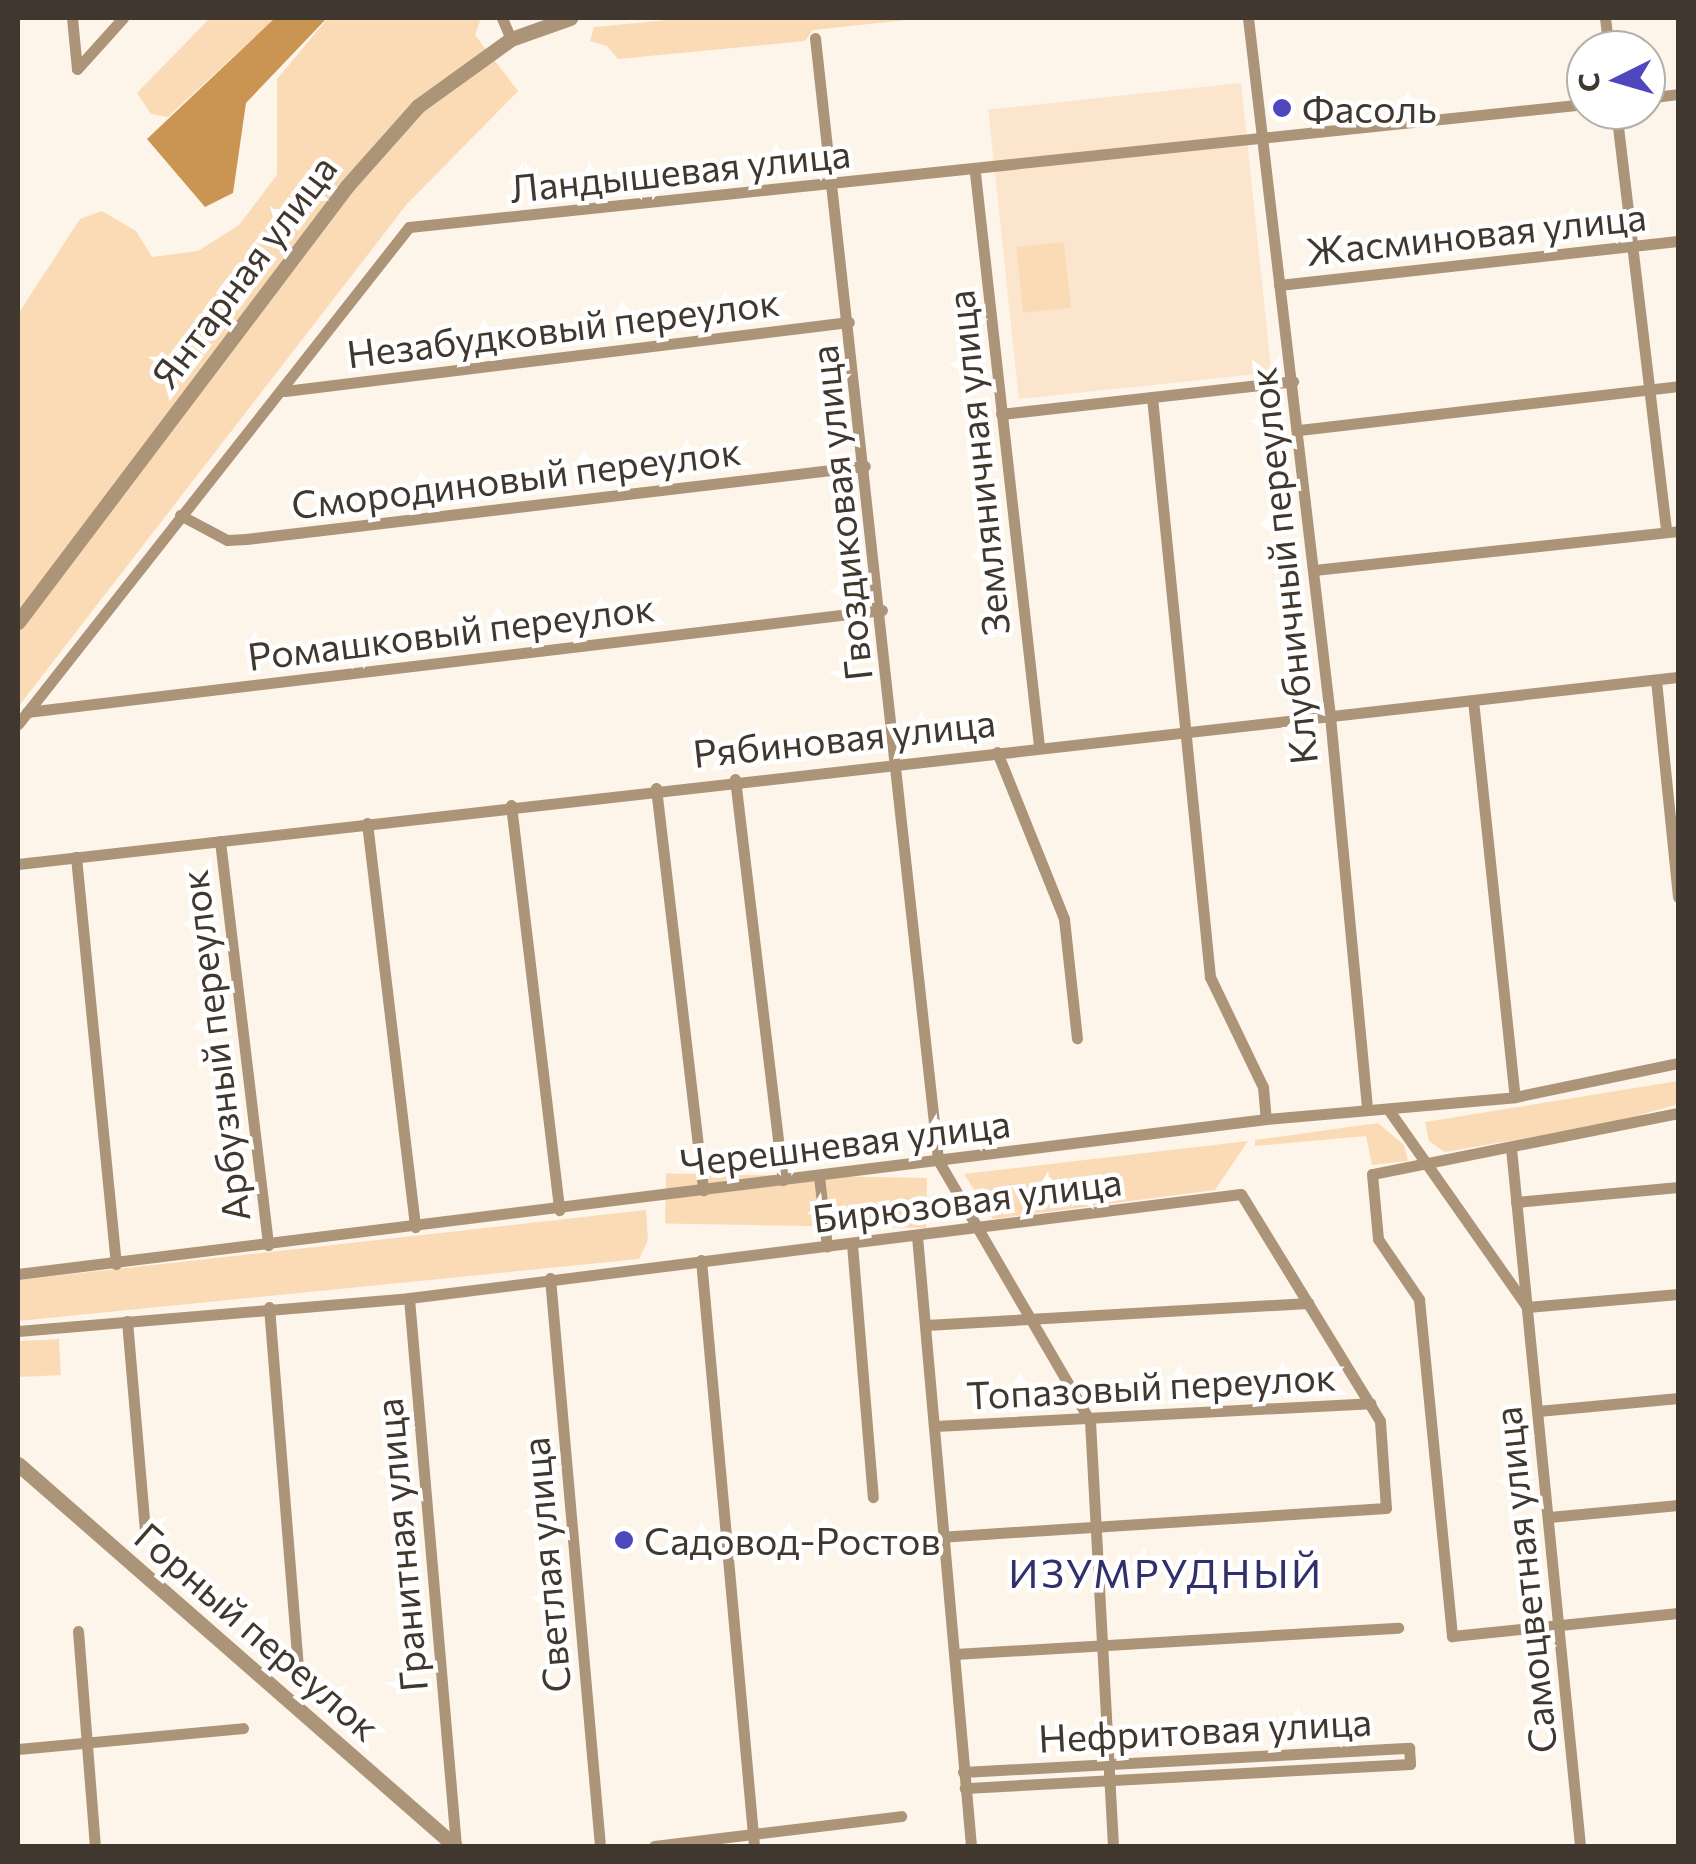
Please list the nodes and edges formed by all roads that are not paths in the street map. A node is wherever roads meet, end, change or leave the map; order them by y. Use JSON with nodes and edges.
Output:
{"nodes":[{"id":1,"x":72,"y":18,"type":"edge"},
{"id":2,"x":122,"y":18,"type":"edge"},
{"id":3,"x":502,"y":18,"type":"edge"},
{"id":4,"x":570,"y":18,"type":"edge"},
{"id":5,"x":1248,"y":18,"type":"edge"},
{"id":6,"x":816,"y":38,"type":"dead end"},
{"id":7,"x":511,"y":39,"type":"junction"},
{"id":8,"x":1566,"y":106,"type":"edge"},
{"id":9,"x":1618,"y":130,"type":"edge"},
{"id":10,"x":1262,"y":141,"type":"junction"},
{"id":11,"x":975,"y":172,"type":"junction"},
{"id":12,"x":828,"y":182,"type":"junction"},
{"id":13,"x":1678,"y":241,"type":"edge"},
{"id":14,"x":1632,"y":246,"type":"junction"},
{"id":15,"x":1279,"y":285,"type":"junction"},
{"id":16,"x":849,"y":322,"type":"junction"},
{"id":17,"x":1293,"y":381,"type":"junction"},
{"id":18,"x":1678,"y":386,"type":"edge"},
{"id":19,"x":1648,"y":390,"type":"junction"},
{"id":20,"x":286,"y":391,"type":"junction"},
{"id":21,"x":1152,"y":397,"type":"junction"},
{"id":22,"x":1000,"y":414,"type":"junction"},
{"id":23,"x":1299,"y":430,"type":"junction"},
{"id":24,"x":866,"y":466,"type":"junction"},
{"id":25,"x":180,"y":515,"type":"junction"},
{"id":26,"x":1672,"y":532,"type":"edge"},
{"id":27,"x":1314,"y":570,"type":"junction"},
{"id":28,"x":882,"y":610,"type":"junction"},
{"id":29,"x":18,"y":622,"type":"edge"},
{"id":30,"x":1678,"y":677,"type":"edge"},
{"id":31,"x":1656,"y":680,"type":"junction"},
{"id":32,"x":1473,"y":700,"type":"junction"},
{"id":33,"x":27,"y":712,"type":"junction"},
{"id":34,"x":1330,"y":716,"type":"junction"},
{"id":35,"x":18,"y":724,"type":"edge"},
{"id":36,"x":1186,"y":732,"type":"junction"},
{"id":37,"x":1039,"y":746,"type":"junction"},
{"id":38,"x":997,"y":752,"type":"junction"},
{"id":39,"x":897,"y":760,"type":"junction"},
{"id":40,"x":735,"y":779,"type":"junction"},
{"id":41,"x":656,"y":788,"type":"junction"},
{"id":42,"x":510,"y":805,"type":"junction"},
{"id":43,"x":367,"y":823,"type":"junction"},
{"id":44,"x":220,"y":841,"type":"junction"},
{"id":45,"x":76,"y":857,"type":"junction"},
{"id":46,"x":18,"y":864,"type":"edge"},
{"id":47,"x":1678,"y":897,"type":"edge"},
{"id":48,"x":1077,"y":1038,"type":"dead end"},
{"id":49,"x":1678,"y":1064,"type":"edge"},
{"id":50,"x":1515,"y":1097,"type":"junction"},
{"id":51,"x":1388,"y":1108,"type":"junction"},
{"id":52,"x":1367,"y":1110,"type":"junction"},
{"id":53,"x":1678,"y":1114,"type":"edge"},
{"id":54,"x":1266,"y":1119,"type":"junction"},
{"id":55,"x":1511,"y":1148,"type":"junction"},
{"id":56,"x":938,"y":1160,"type":"junction"},
{"id":57,"x":1432,"y":1164,"type":"junction"},
{"id":58,"x":819,"y":1176,"type":"junction"},
{"id":59,"x":782,"y":1180,"type":"junction"},
{"id":60,"x":1678,"y":1187,"type":"edge"},
{"id":61,"x":704,"y":1190,"type":"junction"},
{"id":62,"x":1516,"y":1202,"type":"junction"},
{"id":63,"x":559,"y":1210,"type":"junction"},
{"id":64,"x":415,"y":1227,"type":"junction"},
{"id":65,"x":981,"y":1228,"type":"junction"},
{"id":66,"x":916,"y":1236,"type":"junction"},
{"id":67,"x":852,"y":1244,"type":"junction"},
{"id":68,"x":268,"y":1245,"type":"junction"},
{"id":69,"x":826,"y":1247,"type":"junction"},
{"id":70,"x":701,"y":1260,"type":"junction"},
{"id":71,"x":116,"y":1264,"type":"junction"},
{"id":72,"x":18,"y":1274,"type":"edge"},
{"id":73,"x":550,"y":1278,"type":"junction"},
{"id":74,"x":1678,"y":1294,"type":"edge"},
{"id":75,"x":409,"y":1298,"type":"junction"},
{"id":76,"x":1308,"y":1303,"type":"junction"},
{"id":77,"x":269,"y":1307,"type":"junction"},
{"id":78,"x":1527,"y":1308,"type":"junction"},
{"id":79,"x":1031,"y":1317,"type":"junction"},
{"id":80,"x":127,"y":1322,"type":"junction"},
{"id":81,"x":926,"y":1325,"type":"junction"},
{"id":82,"x":18,"y":1331,"type":"edge"},
{"id":83,"x":1678,"y":1398,"type":"edge"},
{"id":84,"x":1370,"y":1403,"type":"junction"},
{"id":85,"x":1538,"y":1411,"type":"junction"},
{"id":86,"x":1090,"y":1420,"type":"junction"},
{"id":87,"x":935,"y":1426,"type":"junction"},
{"id":88,"x":18,"y":1464,"type":"edge"},
{"id":89,"x":874,"y":1497,"type":"dead end"},
{"id":90,"x":1678,"y":1506,"type":"edge"},
{"id":91,"x":1549,"y":1517,"type":"junction"},
{"id":92,"x":1095,"y":1528,"type":"junction"},
{"id":93,"x":146,"y":1530,"type":"dead end"},
{"id":94,"x":943,"y":1537,"type":"junction"},
{"id":95,"x":1678,"y":1613,"type":"edge"},
{"id":96,"x":1557,"y":1626,"type":"junction"},
{"id":97,"x":1398,"y":1628,"type":"dead end"},
{"id":98,"x":78,"y":1631,"type":"dead end"},
{"id":99,"x":1102,"y":1644,"type":"junction"},
{"id":100,"x":955,"y":1654,"type":"junction"},
{"id":101,"x":298,"y":1666,"type":"dead end"},
{"id":102,"x":243,"y":1728,"type":"dead end"},
{"id":103,"x":88,"y":1742,"type":"junction"},
{"id":104,"x":18,"y":1749,"type":"edge"},
{"id":105,"x":1108,"y":1765,"type":"junction"},
{"id":106,"x":963,"y":1772,"type":"junction"},
{"id":107,"x":1108,"y":1780,"type":"junction"},
{"id":108,"x":965,"y":1788,"type":"junction"},
{"id":109,"x":900,"y":1816,"type":"dead end"},
{"id":110,"x":754,"y":1840,"type":"edge"},
{"id":111,"x":96,"y":1846,"type":"edge"},
{"id":112,"x":456,"y":1846,"type":"edge"},
{"id":113,"x":600,"y":1846,"type":"edge"},
{"id":114,"x":654,"y":1846,"type":"edge"},
{"id":115,"x":971,"y":1846,"type":"edge"},
{"id":116,"x":1113,"y":1846,"type":"edge"},
{"id":117,"x":1580,"y":1846,"type":"edge"}],
"edges":[{"from":1,"to":2,"type":"street"},
{"from":3,"to":7,"type":"street"},
{"from":4,"to":7,"type":"street","name":"Янтарная улица"},
{"from":5,"to":10,"type":"street","name":"Клубничный переулок"},
{"from":6,"to":12,"type":"street","name":"Гвоздиковая улица"},
{"from":7,"to":29,"type":"street","name":"Янтарная улица"},
{"from":8,"to":10,"type":"street","name":"Ландышевая улица"},
{"from":9,"to":14,"type":"street"},
{"from":10,"to":11,"type":"street","name":"Ландышевая улица"},
{"from":10,"to":15,"type":"street","name":"Клубничный переулок"},
{"from":11,"to":12,"type":"street","name":"Ландышевая улица"},
{"from":11,"to":22,"type":"street","name":"Земляничная улица"},
{"from":12,"to":16,"type":"street","name":"Гвоздиковая улица"},
{"from":12,"to":20,"type":"street","name":"Ландышевая улица"},
{"from":13,"to":14,"type":"street","name":"Жасминовая улица"},
{"from":14,"to":15,"type":"street","name":"Жасминовая улица"},
{"from":14,"to":19,"type":"street"},
{"from":15,"to":17,"type":"street","name":"Клубничный переулок"},
{"from":16,"to":20,"type":"street","name":"Незабудковый переулок"},
{"from":16,"to":24,"type":"street","name":"Гвоздиковая улица"},
{"from":17,"to":21,"type":"street"},
{"from":17,"to":23,"type":"street","name":"Клубничный переулок"},
{"from":18,"to":19,"type":"street"},
{"from":19,"to":23,"type":"street"},
{"from":19,"to":26,"type":"street"},
{"from":20,"to":25,"type":"street","name":"Ландышевая улица"},
{"from":21,"to":22,"type":"street"},
{"from":21,"to":36,"type":"street"},
{"from":22,"to":37,"type":"street","name":"Земляничная улица"},
{"from":23,"to":27,"type":"street","name":"Клубничный переулок"},
{"from":24,"to":25,"type":"street","name":"Смородиновый переулок"},
{"from":24,"to":28,"type":"street","name":"Гвоздиковая улица"},
{"from":25,"to":33,"type":"street","name":"Ландышевая улица"},
{"from":26,"to":27,"type":"street"},
{"from":27,"to":34,"type":"street","name":"Клубничный переулок"},
{"from":28,"to":33,"type":"street","name":"Ромашковый переулок"},
{"from":28,"to":39,"type":"street","name":"Гвоздиковая улица"},
{"from":30,"to":31,"type":"street","name":"Рябиновая улица"},
{"from":31,"to":32,"type":"street","name":"Рябиновая улица"},
{"from":31,"to":47,"type":"street"},
{"from":32,"to":34,"type":"street","name":"Рябиновая улица"},
{"from":32,"to":50,"type":"street"},
{"from":33,"to":35,"type":"street","name":"Ландышевая улица"},
{"from":34,"to":36,"type":"street","name":"Рябиновая улица"},
{"from":34,"to":52,"type":"street","name":"Клубничный переулок"},
{"from":36,"to":37,"type":"street","name":"Рябиновая улица"},
{"from":36,"to":54,"type":"street"},
{"from":37,"to":38,"type":"street","name":"Рябиновая улица"},
{"from":38,"to":39,"type":"street","name":"Рябиновая улица"},
{"from":38,"to":48,"type":"street"},
{"from":39,"to":40,"type":"street","name":"Рябиновая улица"},
{"from":39,"to":56,"type":"street","name":"Гвоздиковая улица"},
{"from":40,"to":41,"type":"street","name":"Рябиновая улица"},
{"from":40,"to":59,"type":"street"},
{"from":41,"to":42,"type":"street","name":"Рябиновая улица"},
{"from":41,"to":61,"type":"street"},
{"from":42,"to":43,"type":"street","name":"Рябиновая улица"},
{"from":42,"to":63,"type":"street"},
{"from":43,"to":44,"type":"street","name":"Рябиновая улица"},
{"from":43,"to":64,"type":"street"},
{"from":44,"to":45,"type":"street","name":"Рябиновая улица"},
{"from":44,"to":68,"type":"street","name":"Арбузный переулок"},
{"from":45,"to":46,"type":"street","name":"Рябиновая улица"},
{"from":45,"to":71,"type":"street"},
{"from":49,"to":50,"type":"street","name":"Черешневая улица"},
{"from":50,"to":51,"type":"street","name":"Черешневая улица"},
{"from":51,"to":52,"type":"street","name":"Черешневая улица"},
{"from":51,"to":57,"type":"street","name":"Самоцветная улица"},
{"from":52,"to":54,"type":"street","name":"Черешневая улица"},
{"from":53,"to":55,"type":"street"},
{"from":54,"to":56,"type":"street","name":"Черешневая улица"},
{"from":55,"to":57,"type":"street"},
{"from":55,"to":62,"type":"street","name":"Самоцветная улица"},
{"from":56,"to":58,"type":"street","name":"Черешневая улица"},
{"from":56,"to":65,"type":"street"},
{"from":57,"to":78,"type":"street","name":"Самоцветная улица"},
{"from":57,"to":96,"type":"street"},
{"from":58,"to":59,"type":"street","name":"Черешневая улица"},
{"from":58,"to":69,"type":"street"},
{"from":59,"to":61,"type":"street","name":"Черешневая улица"},
{"from":60,"to":62,"type":"street"},
{"from":61,"to":63,"type":"street","name":"Черешневая улица"},
{"from":62,"to":78,"type":"street","name":"Самоцветная улица"},
{"from":63,"to":64,"type":"street","name":"Черешневая улица"},
{"from":64,"to":68,"type":"street","name":"Черешневая улица"},
{"from":65,"to":66,"type":"street","name":"Бирюзовая улица"},
{"from":65,"to":76,"type":"street","name":"Бирюзовая улица"},
{"from":65,"to":79,"type":"street"},
{"from":66,"to":67,"type":"street","name":"Бирюзовая улица"},
{"from":66,"to":81,"type":"street"},
{"from":67,"to":69,"type":"street","name":"Бирюзовая улица"},
{"from":67,"to":89,"type":"street"},
{"from":68,"to":71,"type":"street","name":"Черешневая улица"},
{"from":69,"to":70,"type":"street","name":"Бирюзовая улица"},
{"from":70,"to":73,"type":"street","name":"Бирюзовая улица"},
{"from":70,"to":110,"type":"street"},
{"from":71,"to":72,"type":"street","name":"Черешневая улица"},
{"from":73,"to":75,"type":"street","name":"Бирюзовая улица"},
{"from":73,"to":113,"type":"street","name":"Светлая улица"},
{"from":74,"to":78,"type":"street"},
{"from":75,"to":77,"type":"street","name":"Бирюзовая улица"},
{"from":75,"to":112,"type":"street","name":"Гранитная улица"},
{"from":76,"to":79,"type":"street"},
{"from":76,"to":84,"type":"street"},
{"from":77,"to":80,"type":"street","name":"Бирюзовая улица"},
{"from":77,"to":101,"type":"street"},
{"from":78,"to":85,"type":"street","name":"Самоцветная улица"},
{"from":79,"to":81,"type":"street"},
{"from":79,"to":86,"type":"street"},
{"from":80,"to":82,"type":"street","name":"Бирюзовая улица"},
{"from":80,"to":93,"type":"street"},
{"from":81,"to":87,"type":"street"},
{"from":83,"to":85,"type":"street"},
{"from":84,"to":86,"type":"street","name":"Топазовый переулок"},
{"from":84,"to":92,"type":"street"},
{"from":85,"to":91,"type":"street","name":"Самоцветная улица"},
{"from":86,"to":87,"type":"street","name":"Топазовый переулок"},
{"from":86,"to":92,"type":"street"},
{"from":87,"to":94,"type":"street"},
{"from":88,"to":112,"type":"street","name":"Горный переулок"},
{"from":90,"to":91,"type":"street"},
{"from":91,"to":96,"type":"street","name":"Самоцветная улица"},
{"from":92,"to":94,"type":"street"},
{"from":92,"to":99,"type":"street"},
{"from":94,"to":100,"type":"street"},
{"from":95,"to":96,"type":"street"},
{"from":96,"to":117,"type":"street","name":"Самоцветная улица"},
{"from":97,"to":99,"type":"street"},
{"from":98,"to":103,"type":"street"},
{"from":99,"to":100,"type":"street"},
{"from":99,"to":105,"type":"street"},
{"from":100,"to":106,"type":"street"},
{"from":102,"to":103,"type":"street"},
{"from":103,"to":104,"type":"street"},
{"from":103,"to":111,"type":"street"},
{"from":105,"to":106,"type":"street","name":"Нефритовая улица"},
{"from":105,"to":107,"type":"street"},
{"from":105,"to":107,"type":"street","name":"Нефритовая улица"},
{"from":106,"to":108,"type":"street"},
{"from":107,"to":108,"type":"street","name":"Нефритовая улица"},
{"from":107,"to":116,"type":"street"},
{"from":108,"to":115,"type":"street"},
{"from":109,"to":110,"type":"street"},
{"from":110,"to":114,"type":"street"}]}
